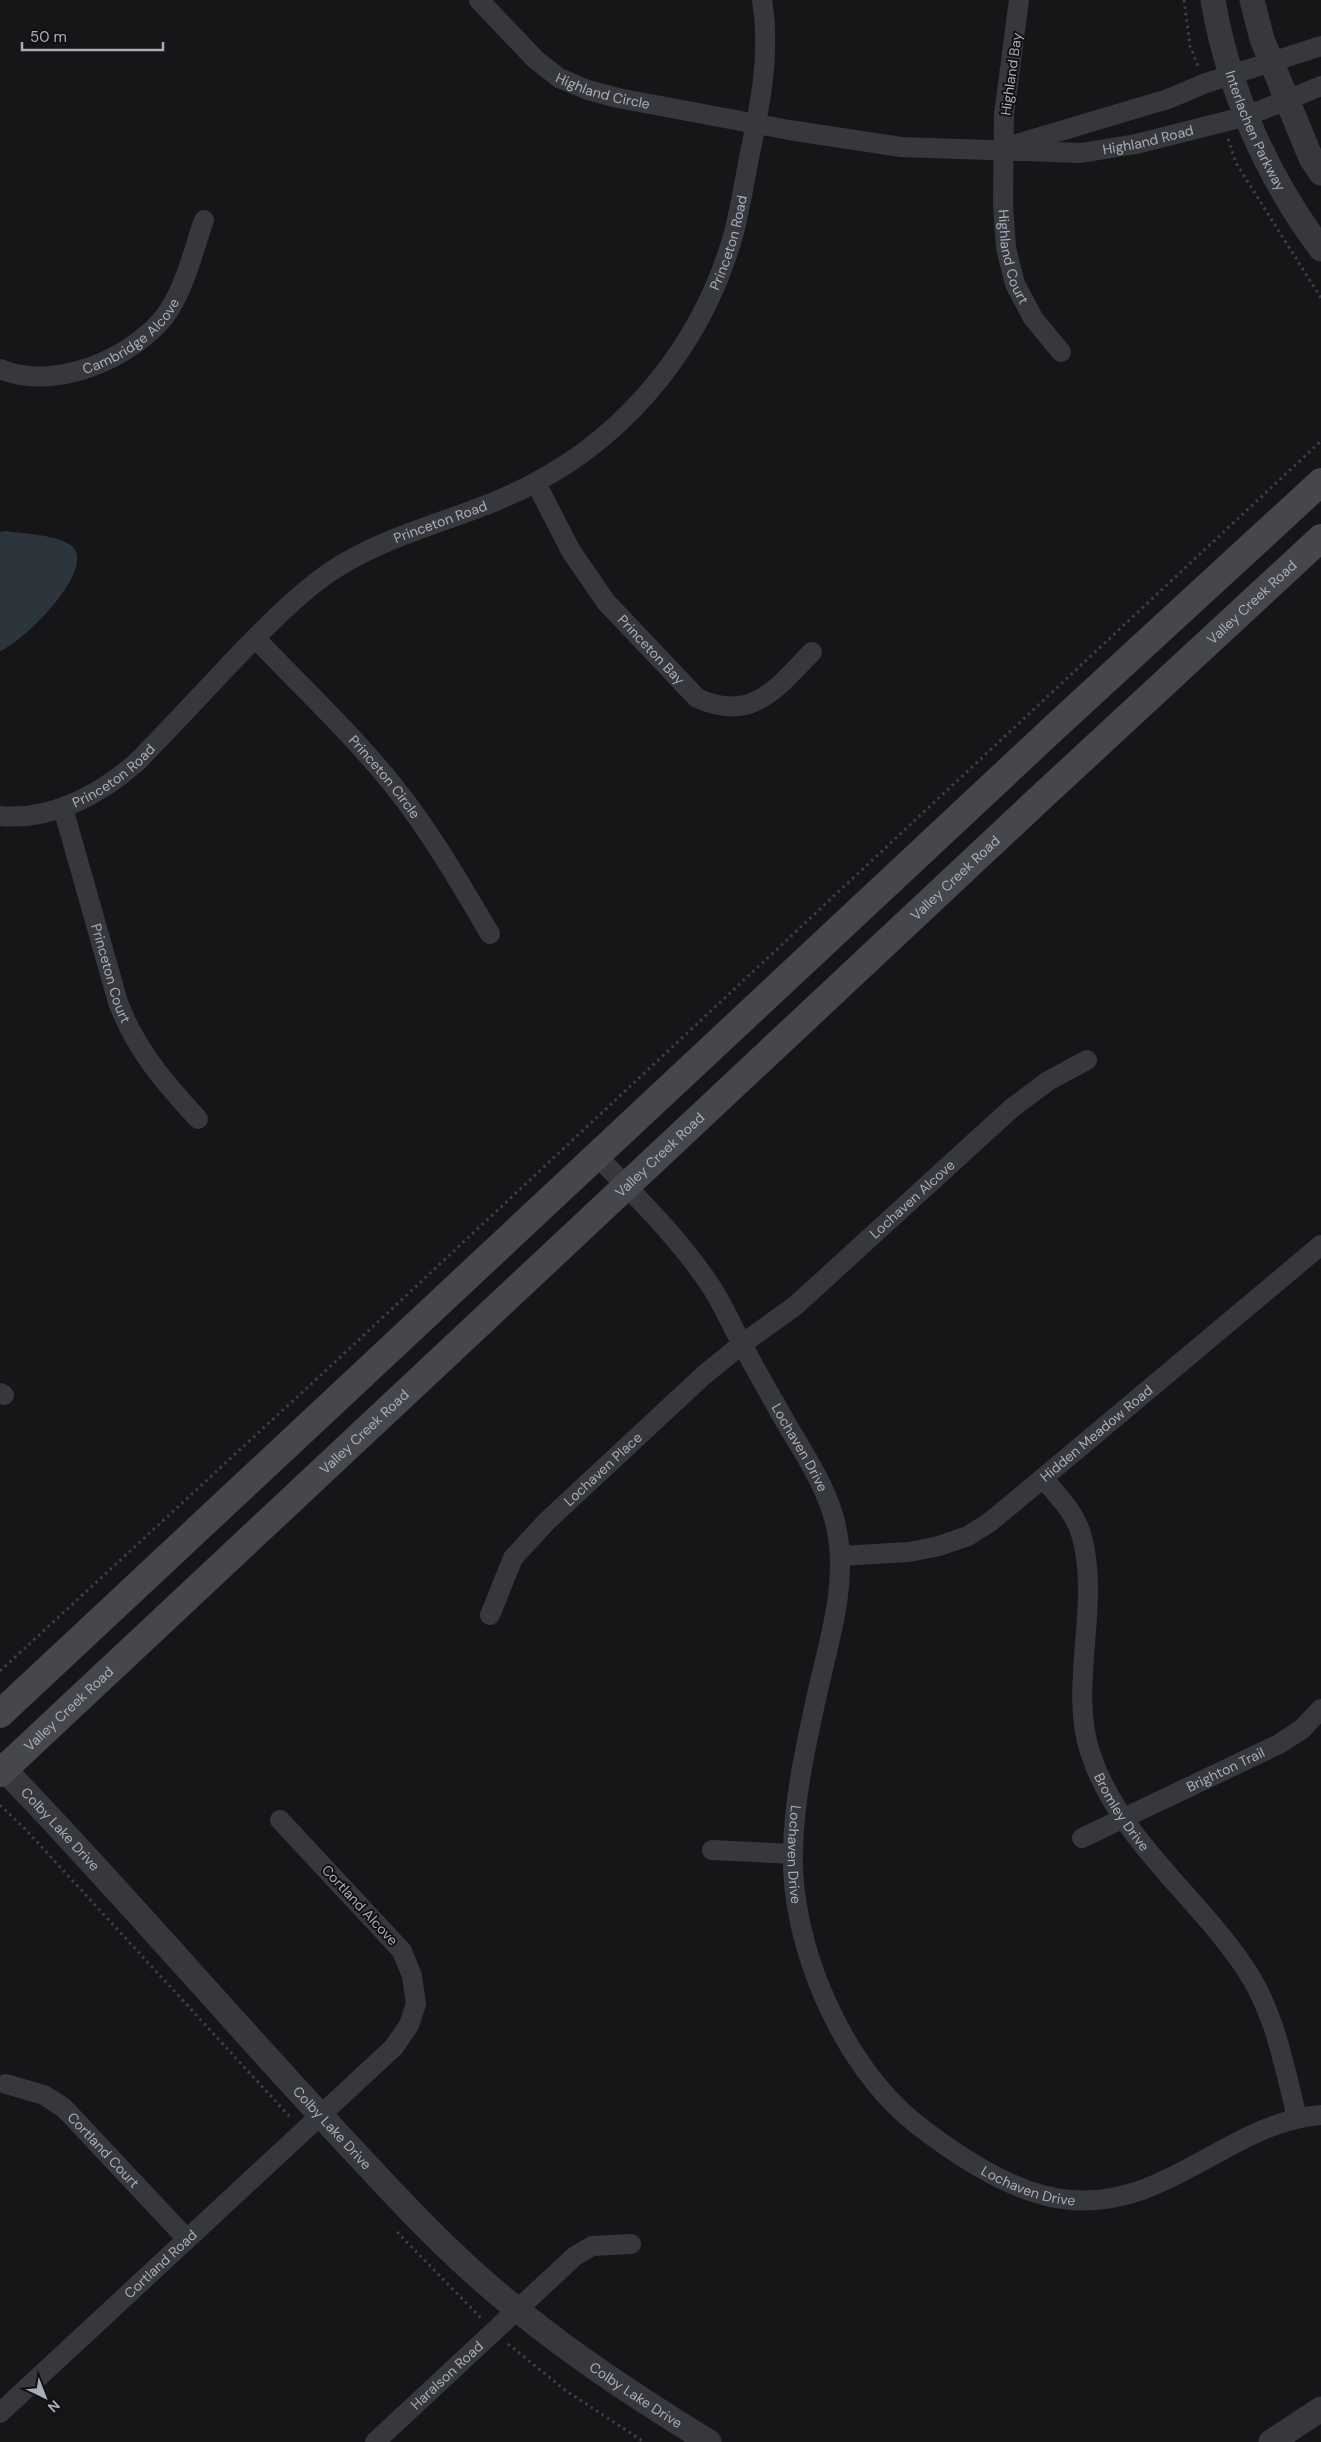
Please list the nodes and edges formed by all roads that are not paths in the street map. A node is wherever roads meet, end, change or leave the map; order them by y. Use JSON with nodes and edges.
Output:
{"nodes":[{"id":1,"x":479,"y":0,"type":"edge"},
{"id":2,"x":762,"y":0,"type":"edge"},
{"id":3,"x":1019,"y":0,"type":"edge"},
{"id":4,"x":1213,"y":0,"type":"edge"},
{"id":5,"x":1252,"y":0,"type":"edge"},
{"id":6,"x":1321,"y":46,"type":"edge"},
{"id":7,"x":1272,"y":62,"type":"junction"},
{"id":8,"x":1232,"y":75,"type":"junction"},
{"id":9,"x":1321,"y":86,"type":"edge"},
{"id":10,"x":1288,"y":98,"type":"junction"},
{"id":11,"x":1247,"y":116,"type":"junction"},
{"id":12,"x":756,"y":122,"type":"junction"},
{"id":13,"x":1003,"y":149,"type":"junction"},
{"id":14,"x":1321,"y":173,"type":"edge"},
{"id":15,"x":204,"y":220,"type":"dead end"},
{"id":16,"x":1321,"y":249,"type":"edge"},
{"id":17,"x":1061,"y":352,"type":"dead end"},
{"id":18,"x":0,"y":369,"type":"edge"},
{"id":19,"x":1321,"y":482,"type":"edge"},
{"id":20,"x":536,"y":483,"type":"junction"},
{"id":21,"x":1321,"y":538,"type":"edge"},
{"id":22,"x":255,"y":638,"type":"junction"},
{"id":23,"x":812,"y":652,"type":"dead end"},
{"id":24,"x":63,"y":808,"type":"junction"},
{"id":25,"x":0,"y":816,"type":"edge"},
{"id":26,"x":490,"y":934,"type":"dead end"},
{"id":27,"x":1088,"y":1060,"type":"dead end"},
{"id":28,"x":198,"y":1119,"type":"dead end"},
{"id":29,"x":596,"y":1155,"type":"junction"},
{"id":30,"x":626,"y":1186,"type":"junction"},
{"id":31,"x":1321,"y":1245,"type":"edge"},
{"id":32,"x":742,"y":1344,"type":"junction"},
{"id":33,"x":1043,"y":1478,"type":"junction"},
{"id":34,"x":841,"y":1556,"type":"junction"},
{"id":35,"x":490,"y":1615,"type":"dead end"},
{"id":36,"x":1321,"y":1709,"type":"edge"},
{"id":37,"x":0,"y":1714,"type":"edge"},
{"id":38,"x":1,"y":1769,"type":"edge"},
{"id":39,"x":1122,"y":1819,"type":"junction"},
{"id":40,"x":280,"y":1820,"type":"dead end"},
{"id":41,"x":1082,"y":1838,"type":"dead end"},
{"id":42,"x":712,"y":1850,"type":"dead end"},
{"id":43,"x":793,"y":1854,"type":"junction"},
{"id":44,"x":6,"y":2084,"type":"dead end"},
{"id":45,"x":1321,"y":2115,"type":"edge"},
{"id":46,"x":321,"y":2116,"type":"junction"},
{"id":47,"x":1297,"y":2117,"type":"junction"},
{"id":48,"x":186,"y":2239,"type":"junction"},
{"id":49,"x":631,"y":2244,"type":"dead end"},
{"id":50,"x":517,"y":2310,"type":"junction"},
{"id":51,"x":1321,"y":2409,"type":"edge"},
{"id":52,"x":0,"y":2413,"type":"edge"},
{"id":53,"x":375,"y":2442,"type":"edge"},
{"id":54,"x":709,"y":2442,"type":"edge"},
{"id":55,"x":1271,"y":2442,"type":"edge"}],
"edges":[{"from":1,"to":12,"type":"street","name":"Highland Circle"},
{"from":2,"to":12,"type":"street","name":"Princeton Road"},
{"from":3,"to":13,"type":"street","name":"Highland Bay"},
{"from":4,"to":8,"type":"street","name":"Interlachen Parkway"},
{"from":5,"to":7,"type":"street"},
{"from":6,"to":7,"type":"street","name":"Highland Road"},
{"from":7,"to":8,"type":"street","name":"Highland Road"},
{"from":7,"to":10,"type":"street"},
{"from":8,"to":11,"type":"street","name":"Interlachen Parkway"},
{"from":8,"to":13,"type":"street","name":"Highland Road"},
{"from":9,"to":10,"type":"street","name":"Highland Road"},
{"from":10,"to":11,"type":"street","name":"Highland Road"},
{"from":10,"to":14,"type":"street"},
{"from":11,"to":13,"type":"street","name":"Highland Road"},
{"from":11,"to":16,"type":"street","name":"Interlachen Parkway"},
{"from":12,"to":13,"type":"street","name":"Highland Road"},
{"from":12,"to":20,"type":"street","name":"Princeton Road"},
{"from":13,"to":17,"type":"street","name":"Highland Court"},
{"from":15,"to":18,"type":"street","name":"Cambridge Alcove"},
{"from":19,"to":29,"type":"main road"},
{"from":20,"to":22,"type":"street","name":"Princeton Road"},
{"from":20,"to":23,"type":"street","name":"Princeton Bay"},
{"from":21,"to":30,"type":"main road","name":"Valley Creek Road"},
{"from":22,"to":24,"type":"street","name":"Princeton Road"},
{"from":22,"to":26,"type":"street","name":"Princeton Circle"},
{"from":24,"to":25,"type":"street","name":"Princeton Road"},
{"from":24,"to":28,"type":"street","name":"Princeton Court"},
{"from":27,"to":32,"type":"street","name":"Lochaven Alcove"},
{"from":29,"to":30,"type":"street","name":"Lochaven Drive"},
{"from":29,"to":37,"type":"main road"},
{"from":30,"to":32,"type":"street","name":"Lochaven Drive"},
{"from":30,"to":38,"type":"main road","name":"Valley Creek Road"},
{"from":31,"to":33,"type":"street","name":"Hidden Meadow Road"},
{"from":32,"to":34,"type":"street","name":"Lochaven Drive"},
{"from":32,"to":35,"type":"street","name":"Lochaven Place"},
{"from":33,"to":34,"type":"street","name":"Hidden Meadow Road"},
{"from":33,"to":39,"type":"street","name":"Bromley Drive"},
{"from":34,"to":43,"type":"street","name":"Lochaven Drive"},
{"from":36,"to":39,"type":"street","name":"Brighton Trail"},
{"from":38,"to":46,"type":"street","name":"Colby Lake Drive"},
{"from":39,"to":41,"type":"street","name":"Brighton Trail"},
{"from":39,"to":47,"type":"street","name":"Bromley Drive"},
{"from":40,"to":46,"type":"street","name":"Cortland Alcove"},
{"from":42,"to":43,"type":"street"},
{"from":43,"to":47,"type":"street","name":"Lochaven Drive"},
{"from":44,"to":48,"type":"street","name":"Cortland Court"},
{"from":45,"to":47,"type":"street","name":"Lochaven Drive"},
{"from":46,"to":48,"type":"street","name":"Cortland Road"},
{"from":46,"to":50,"type":"street","name":"Colby Lake Drive"},
{"from":48,"to":52,"type":"street","name":"Cortland Road"},
{"from":49,"to":50,"type":"street","name":"Haralson Road"},
{"from":50,"to":53,"type":"street","name":"Haralson Road"},
{"from":50,"to":54,"type":"street","name":"Colby Lake Drive"},
{"from":51,"to":55,"type":"street"}]}
